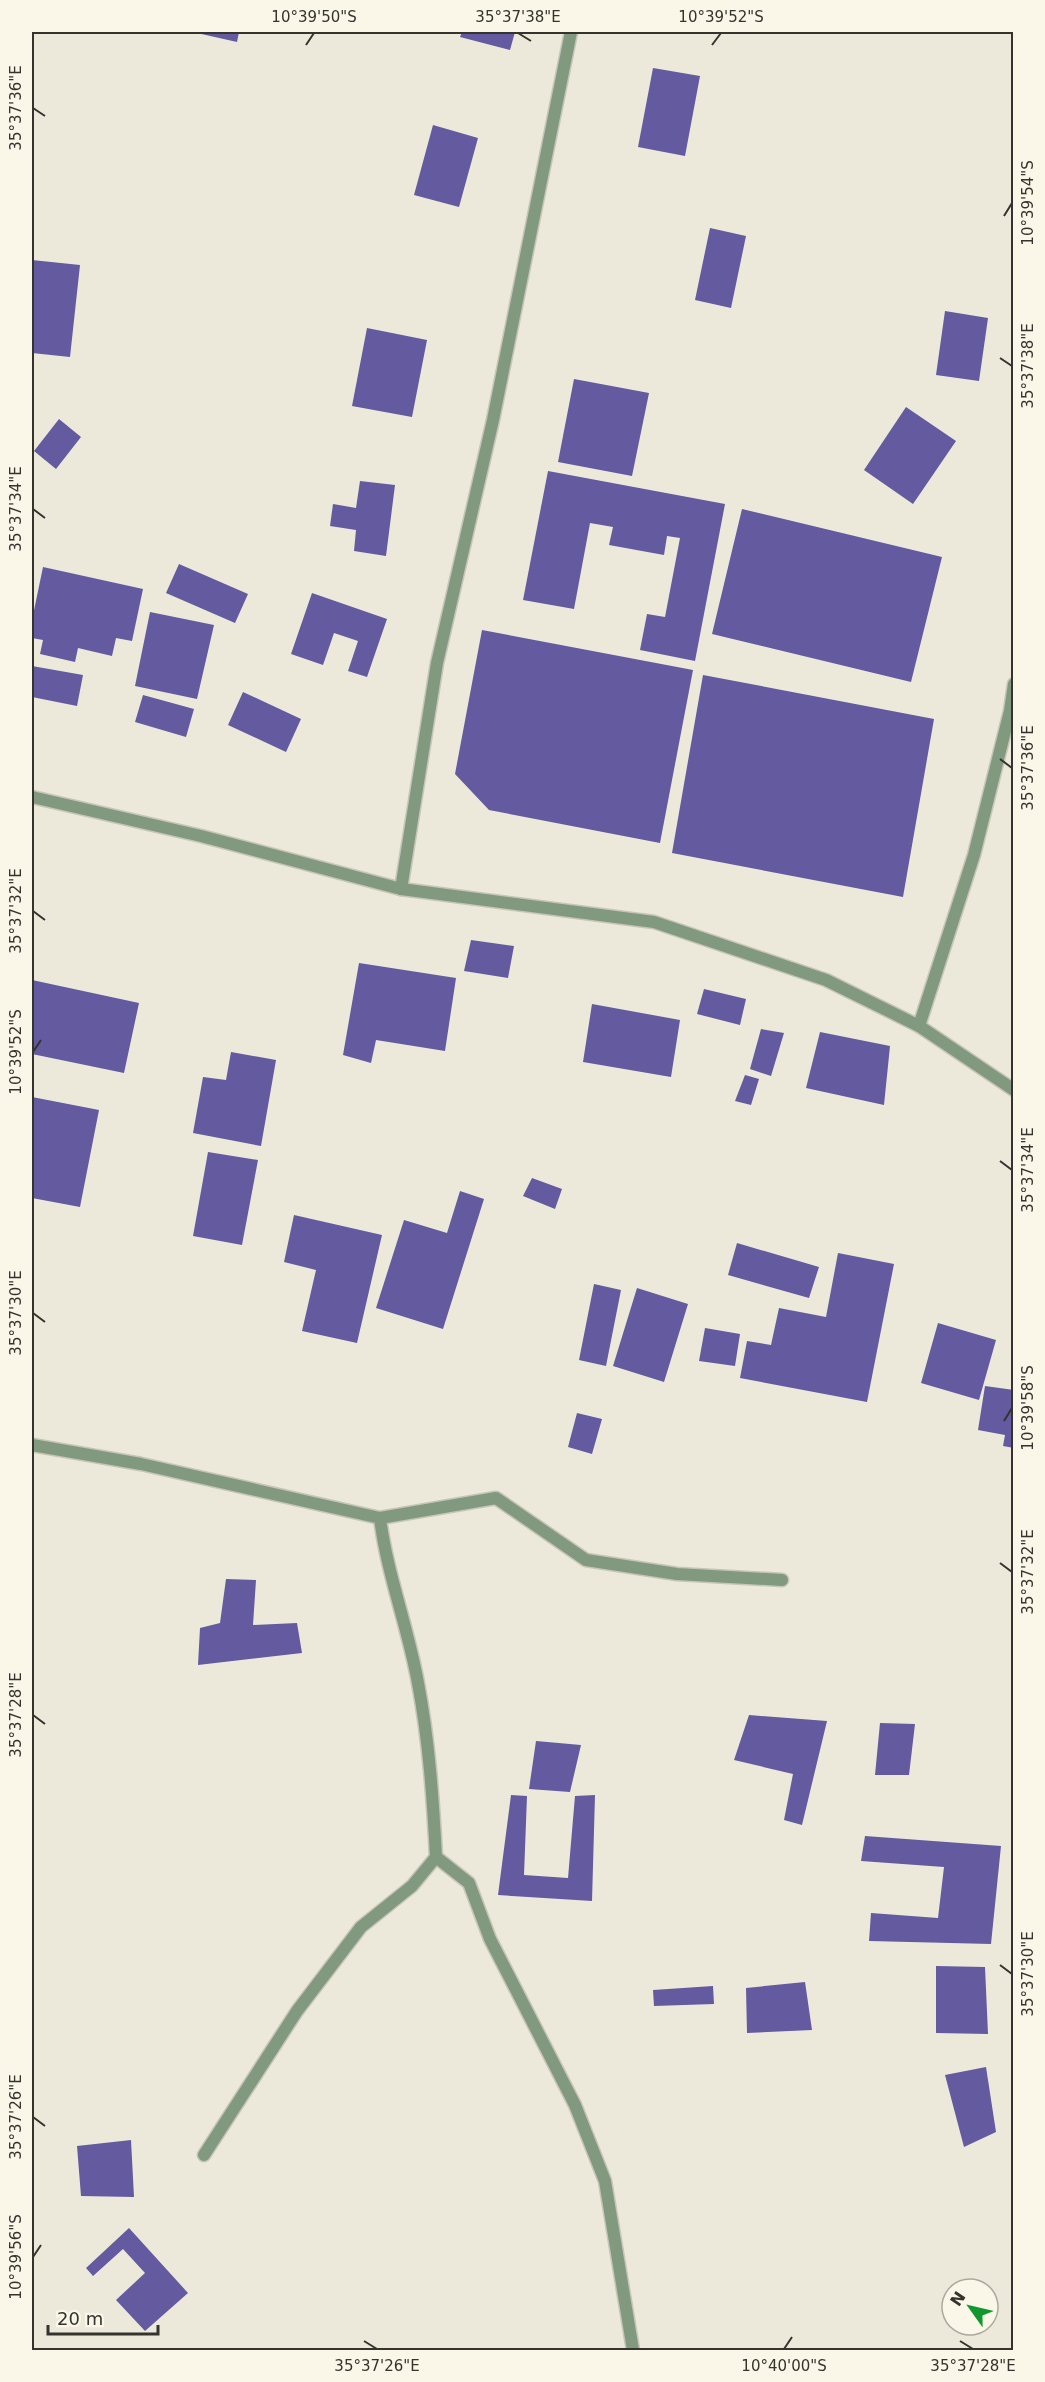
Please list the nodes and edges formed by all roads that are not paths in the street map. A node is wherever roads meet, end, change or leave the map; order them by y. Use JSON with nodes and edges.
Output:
{"nodes":[{"id":1,"x":571,"y":32,"type":"edge"},
{"id":2,"x":1014,"y":684,"type":"edge"},
{"id":3,"x":32,"y":797,"type":"edge"},
{"id":4,"x":401,"y":889,"type":"junction"},
{"id":5,"x":919,"y":1026,"type":"junction"},
{"id":6,"x":1014,"y":1090,"type":"edge"},
{"id":7,"x":32,"y":1445,"type":"edge"},
{"id":8,"x":380,"y":1518,"type":"junction"},
{"id":9,"x":782,"y":1580,"type":"dead end"},
{"id":10,"x":436,"y":1857,"type":"junction"},
{"id":11,"x":204,"y":2156,"type":"dead end"},
{"id":12,"x":633,"y":2350,"type":"edge"}],
"edges":[{"from":1,"to":4,"type":"street"},
{"from":2,"to":5,"type":"street"},
{"from":3,"to":4,"type":"street"},
{"from":4,"to":5,"type":"street"},
{"from":5,"to":6,"type":"street"},
{"from":7,"to":8,"type":"street"},
{"from":8,"to":9,"type":"street"},
{"from":8,"to":10,"type":"street"},
{"from":10,"to":11,"type":"street"},
{"from":10,"to":12,"type":"street"}]}
